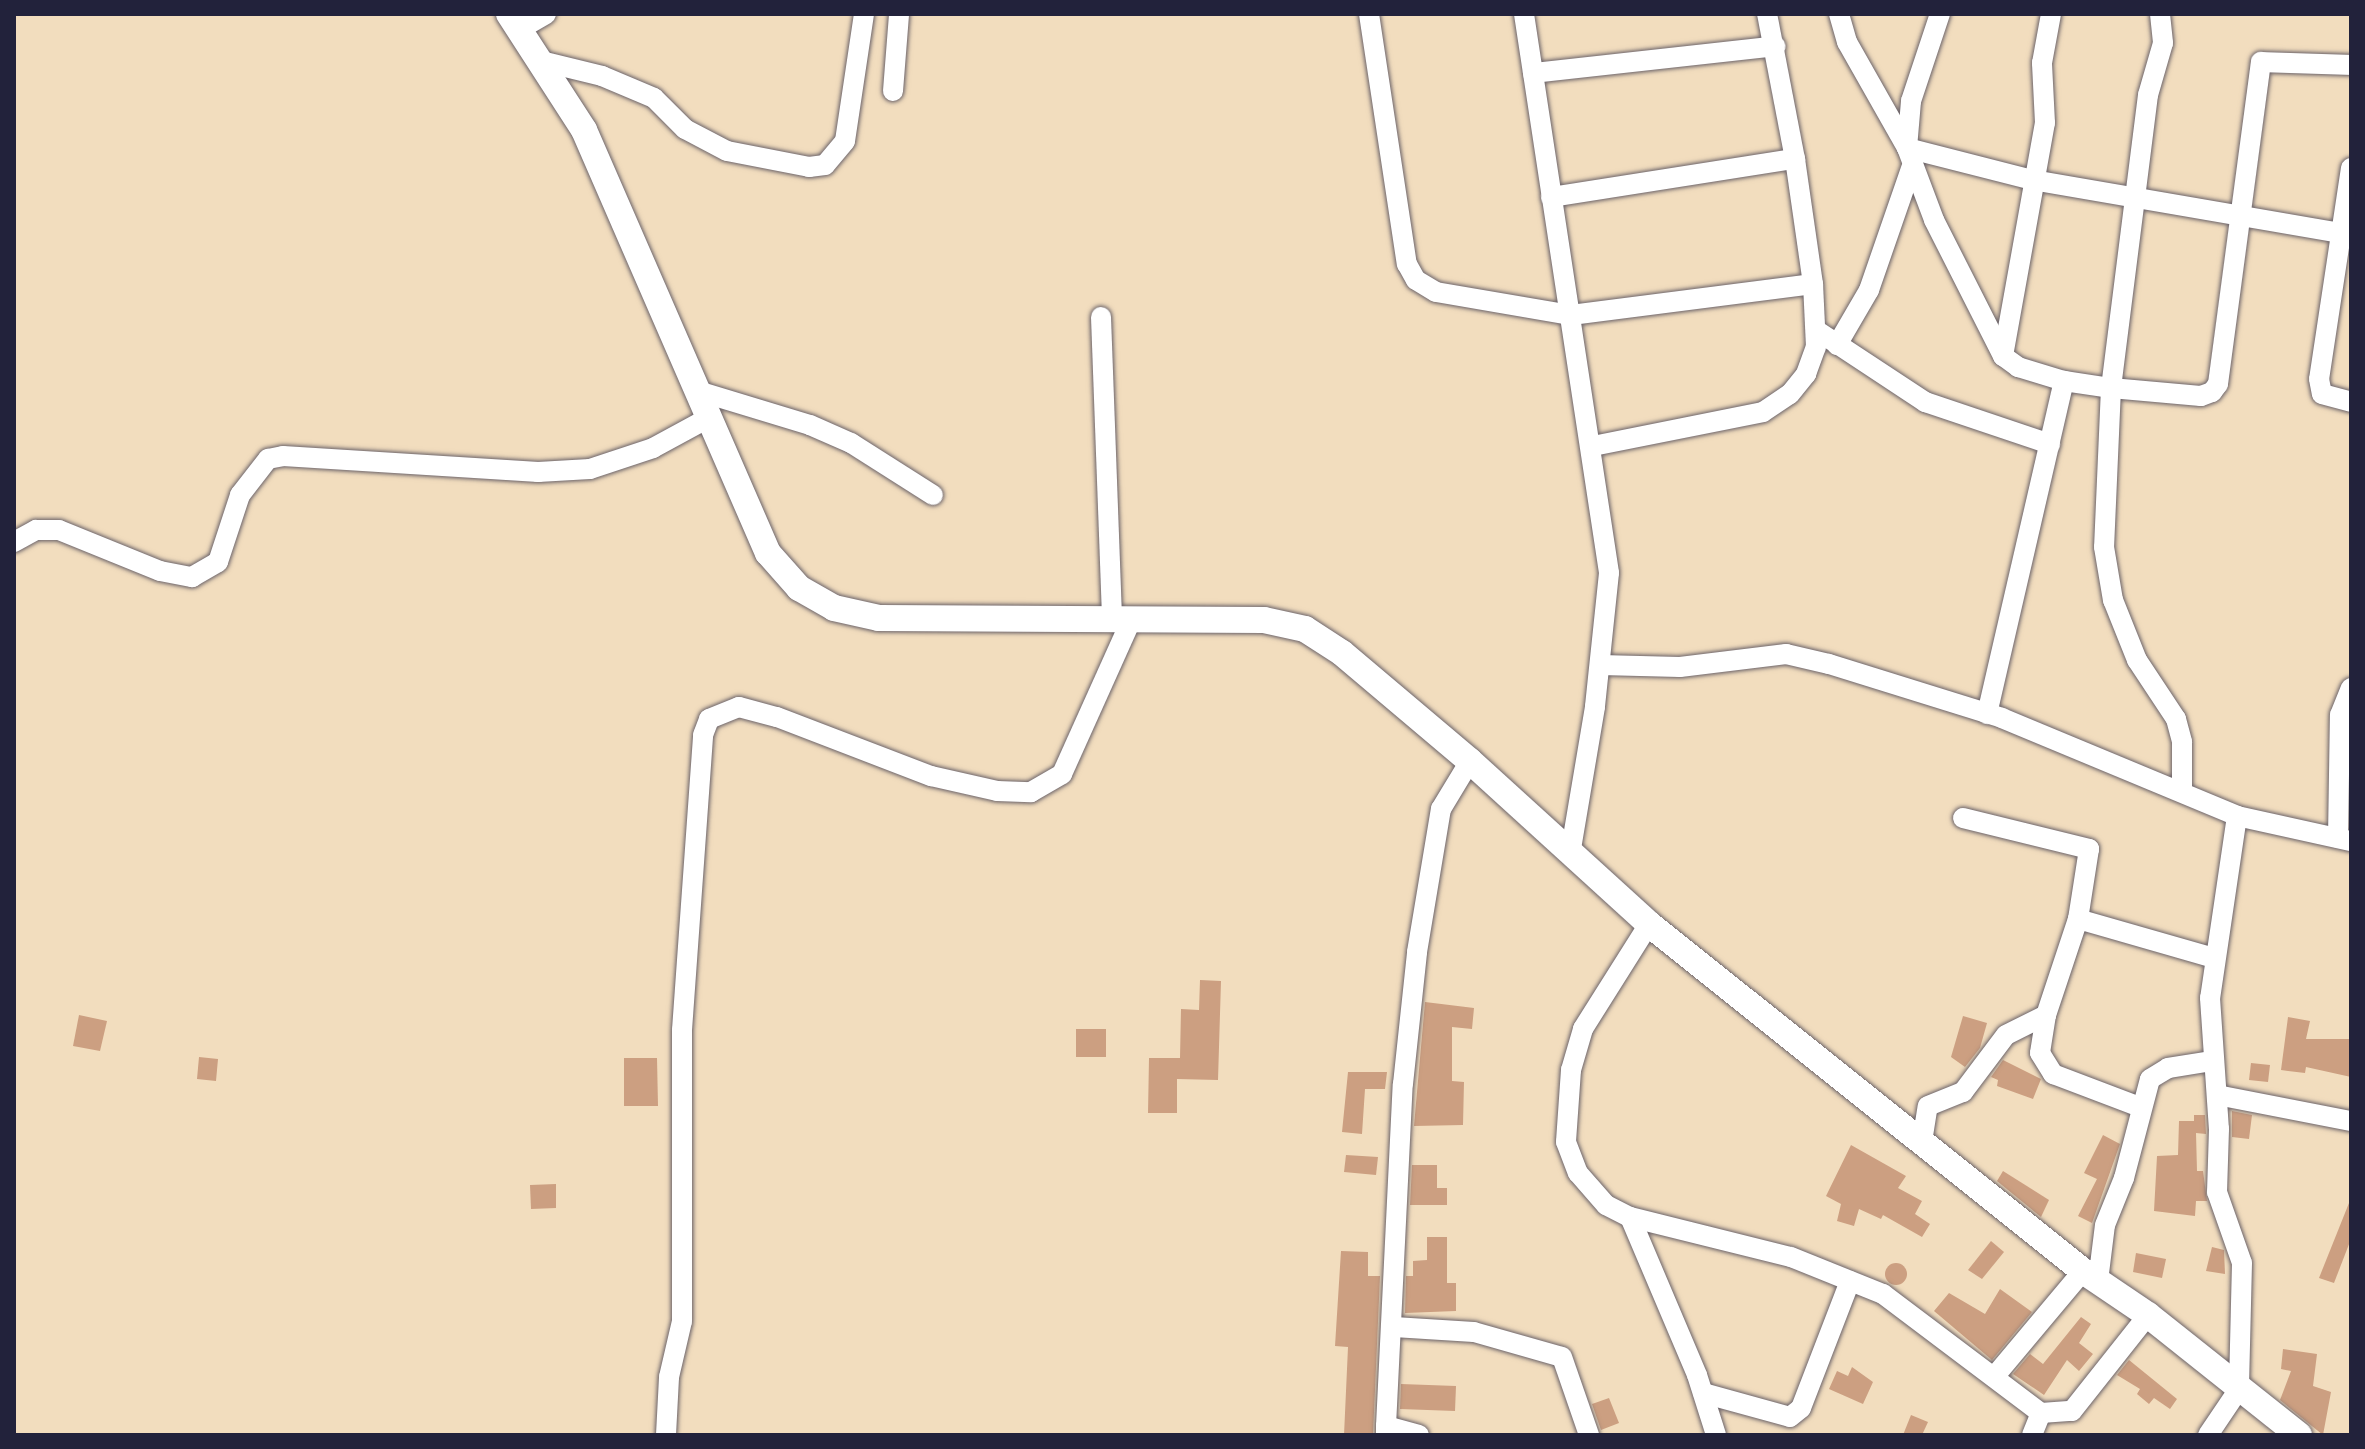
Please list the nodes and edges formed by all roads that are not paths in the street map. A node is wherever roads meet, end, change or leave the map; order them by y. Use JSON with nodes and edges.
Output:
{"nodes":[{"id":1,"x":546,"y":14,"type":"edge"},
{"id":2,"x":864,"y":14,"type":"edge"},
{"id":3,"x":899,"y":14,"type":"edge"},
{"id":4,"x":1369,"y":14,"type":"edge"},
{"id":5,"x":1524,"y":14,"type":"edge"},
{"id":6,"x":1767,"y":14,"type":"edge"},
{"id":7,"x":1839,"y":14,"type":"edge"},
{"id":8,"x":1940,"y":14,"type":"edge"},
{"id":9,"x":2051,"y":14,"type":"edge"},
{"id":10,"x":2160,"y":14,"type":"edge"},
{"id":11,"x":514,"y":21,"type":"edge"},
{"id":12,"x":1776,"y":46,"type":"junction"},
{"id":13,"x":545,"y":62,"type":"junction"},
{"id":14,"x":2351,"y":65,"type":"edge"},
{"id":15,"x":1533,"y":73,"type":"junction"},
{"id":16,"x":893,"y":91,"type":"dead end"},
{"id":17,"x":1910,"y":156,"type":"junction"},
{"id":18,"x":1795,"y":159,"type":"junction"},
{"id":19,"x":2351,"y":168,"type":"edge"},
{"id":20,"x":2033,"y":180,"type":"junction"},
{"id":21,"x":1551,"y":197,"type":"junction"},
{"id":22,"x":2136,"y":197,"type":"junction"},
{"id":23,"x":2242,"y":215,"type":"junction"},
{"id":24,"x":2341,"y":233,"type":"junction"},
{"id":25,"x":1813,"y":284,"type":"junction"},
{"id":26,"x":1571,"y":315,"type":"junction"},
{"id":27,"x":1101,"y":317,"type":"dead end"},
{"id":28,"x":1816,"y":330,"type":"junction"},
{"id":29,"x":1837,"y":345,"type":"junction"},
{"id":30,"x":2003,"y":356,"type":"junction"},
{"id":31,"x":2064,"y":381,"type":"junction"},
{"id":32,"x":2111,"y":388,"type":"junction"},
{"id":33,"x":698,"y":391,"type":"junction"},
{"id":34,"x":2351,"y":402,"type":"edge"},
{"id":35,"x":710,"y":417,"type":"junction"},
{"id":36,"x":2050,"y":444,"type":"junction"},
{"id":37,"x":1593,"y":446,"type":"junction"},
{"id":38,"x":933,"y":495,"type":"dead end"},
{"id":39,"x":14,"y":542,"type":"edge"},
{"id":40,"x":1122,"y":618,"type":"junction"},
{"id":41,"x":1600,"y":665,"type":"junction"},
{"id":42,"x":2351,"y":688,"type":"edge"},
{"id":43,"x":1987,"y":714,"type":"junction"},
{"id":44,"x":1470,"y":761,"type":"junction"},
{"id":45,"x":2182,"y":791,"type":"junction"},
{"id":46,"x":2237,"y":816,"type":"junction"},
{"id":47,"x":1963,"y":818,"type":"dead end"},
{"id":48,"x":2344,"y":840,"type":"edge"},
{"id":49,"x":1570,"y":855,"type":"junction"},
{"id":50,"x":2078,"y":919,"type":"junction"},
{"id":51,"x":1649,"y":924,"type":"junction"},
{"id":52,"x":2214,"y":958,"type":"junction"},
{"id":53,"x":2046,"y":1015,"type":"junction"},
{"id":54,"x":2212,"y":1061,"type":"junction"},
{"id":55,"x":2217,"y":1095,"type":"junction"},
{"id":56,"x":2140,"y":1107,"type":"junction"},
{"id":57,"x":2351,"y":1121,"type":"edge"},
{"id":58,"x":1922,"y":1142,"type":"junction"},
{"id":59,"x":1630,"y":1217,"type":"junction"},
{"id":60,"x":2090,"y":1276,"type":"junction"},
{"id":61,"x":1850,"y":1281,"type":"junction"},
{"id":62,"x":2148,"y":1315,"type":"junction"},
{"id":63,"x":1394,"y":1327,"type":"junction"},
{"id":64,"x":1994,"y":1377,"type":"junction"},
{"id":65,"x":2239,"y":1389,"type":"junction"},
{"id":66,"x":1703,"y":1393,"type":"junction"},
{"id":67,"x":2041,"y":1413,"type":"junction"},
{"id":68,"x":1386,"y":1430,"type":"edge"},
{"id":69,"x":666,"y":1435,"type":"edge"},
{"id":70,"x":1419,"y":1435,"type":"edge"},
{"id":71,"x":1589,"y":1435,"type":"edge"},
{"id":72,"x":1716,"y":1435,"type":"edge"},
{"id":73,"x":2032,"y":1435,"type":"edge"},
{"id":74,"x":2208,"y":1435,"type":"edge"},
{"id":75,"x":2299,"y":1435,"type":"edge"}],
"edges":[{"from":1,"to":11,"type":"street"},
{"from":2,"to":13,"type":"street"},
{"from":3,"to":16,"type":"street"},
{"from":4,"to":26,"type":"street"},
{"from":5,"to":15,"type":"street"},
{"from":6,"to":12,"type":"street"},
{"from":7,"to":17,"type":"street"},
{"from":8,"to":17,"type":"street"},
{"from":9,"to":20,"type":"street"},
{"from":10,"to":22,"type":"street"},
{"from":11,"to":13,"type":"street"},
{"from":12,"to":15,"type":"street"},
{"from":12,"to":18,"type":"street"},
{"from":13,"to":33,"type":"street"},
{"from":14,"to":23,"type":"street"},
{"from":15,"to":21,"type":"street"},
{"from":17,"to":20,"type":"street"},
{"from":17,"to":29,"type":"street"},
{"from":17,"to":30,"type":"street"},
{"from":18,"to":21,"type":"street"},
{"from":18,"to":25,"type":"street"},
{"from":19,"to":24,"type":"street"},
{"from":20,"to":22,"type":"street"},
{"from":20,"to":30,"type":"street"},
{"from":21,"to":26,"type":"street"},
{"from":22,"to":23,"type":"street"},
{"from":22,"to":32,"type":"street"},
{"from":23,"to":24,"type":"street"},
{"from":23,"to":32,"type":"street"},
{"from":24,"to":34,"type":"street"},
{"from":25,"to":26,"type":"street"},
{"from":25,"to":28,"type":"street"},
{"from":26,"to":37,"type":"street"},
{"from":27,"to":40,"type":"street"},
{"from":28,"to":29,"type":"street"},
{"from":28,"to":37,"type":"street"},
{"from":29,"to":36,"type":"street"},
{"from":30,"to":31,"type":"street"},
{"from":31,"to":32,"type":"street"},
{"from":31,"to":36,"type":"street"},
{"from":32,"to":45,"type":"street"},
{"from":33,"to":35,"type":"street"},
{"from":33,"to":38,"type":"street"},
{"from":35,"to":39,"type":"street"},
{"from":35,"to":40,"type":"street"},
{"from":36,"to":43,"type":"street"},
{"from":37,"to":41,"type":"street"},
{"from":40,"to":44,"type":"street"},
{"from":40,"to":69,"type":"street"},
{"from":41,"to":43,"type":"street"},
{"from":41,"to":49,"type":"street"},
{"from":42,"to":48,"type":"street"},
{"from":43,"to":45,"type":"street"},
{"from":44,"to":49,"type":"street"},
{"from":44,"to":63,"type":"street"},
{"from":45,"to":46,"type":"street"},
{"from":46,"to":48,"type":"street"},
{"from":46,"to":52,"type":"street"},
{"from":47,"to":50,"type":"street"},
{"from":49,"to":51,"type":"street"},
{"from":50,"to":52,"type":"street"},
{"from":50,"to":53,"type":"street"},
{"from":51,"to":58,"type":"street"},
{"from":51,"to":59,"type":"street"},
{"from":52,"to":54,"type":"street"},
{"from":53,"to":56,"type":"street"},
{"from":53,"to":58,"type":"street"},
{"from":54,"to":55,"type":"street"},
{"from":54,"to":56,"type":"street"},
{"from":55,"to":57,"type":"street"},
{"from":55,"to":65,"type":"street"},
{"from":56,"to":60,"type":"street"},
{"from":58,"to":60,"type":"street"},
{"from":59,"to":61,"type":"street"},
{"from":59,"to":66,"type":"street"},
{"from":60,"to":62,"type":"street"},
{"from":60,"to":64,"type":"street"},
{"from":61,"to":64,"type":"street"},
{"from":61,"to":66,"type":"street"},
{"from":62,"to":65,"type":"street"},
{"from":62,"to":67,"type":"street"},
{"from":63,"to":68,"type":"street"},
{"from":63,"to":71,"type":"street"},
{"from":64,"to":67,"type":"street"},
{"from":65,"to":74,"type":"street"},
{"from":65,"to":75,"type":"street"},
{"from":66,"to":72,"type":"street"},
{"from":67,"to":73,"type":"street"},
{"from":68,"to":70,"type":"street"}]}
